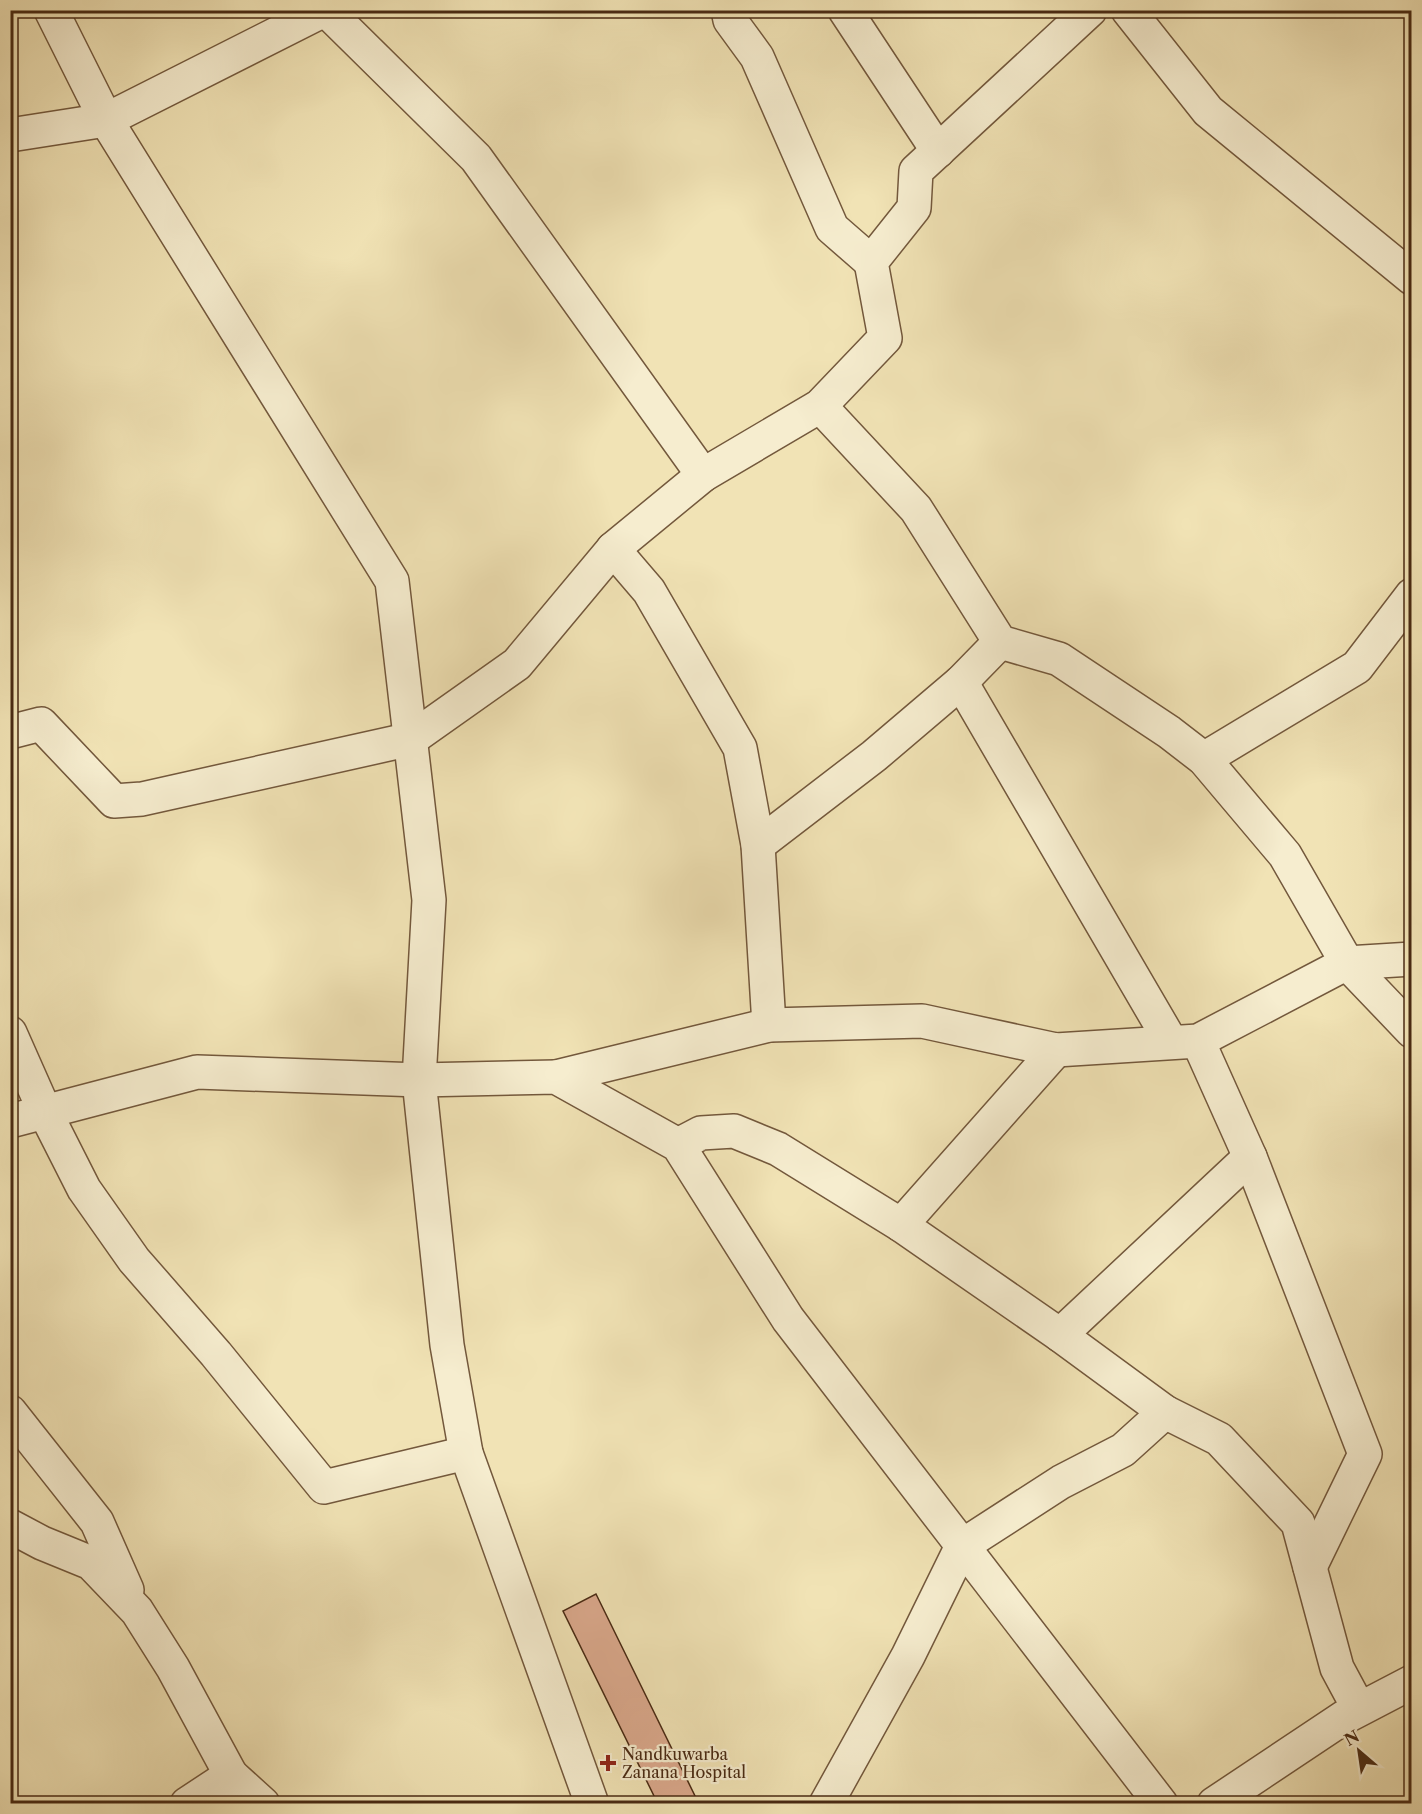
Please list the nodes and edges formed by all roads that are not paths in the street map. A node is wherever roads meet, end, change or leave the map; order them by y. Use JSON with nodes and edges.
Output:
{"nodes":[{"id":1,"x":51,"y":10,"type":"edge"},
{"id":2,"x":325,"y":10,"type":"edge"},
{"id":3,"x":728,"y":10,"type":"edge"},
{"id":4,"x":845,"y":10,"type":"edge"},
{"id":5,"x":1090,"y":10,"type":"edge"},
{"id":6,"x":1128,"y":10,"type":"edge"},
{"id":7,"x":106,"y":120,"type":"junction"},
{"id":8,"x":10,"y":135,"type":"edge"},
{"id":9,"x":938,"y":151,"type":"junction"},
{"id":10,"x":872,"y":262,"type":"junction"},
{"id":11,"x":1412,"y":278,"type":"edge"},
{"id":12,"x":820,"y":406,"type":"junction"},
{"id":13,"x":703,"y":475,"type":"junction"},
{"id":14,"x":613,"y":549,"type":"junction"},
{"id":15,"x":1412,"y":595,"type":"edge"},
{"id":16,"x":1000,"y":642,"type":"junction"},
{"id":17,"x":961,"y":682,"type":"junction"},
{"id":18,"x":10,"y":732,"type":"edge"},
{"id":19,"x":411,"y":738,"type":"junction"},
{"id":20,"x":1204,"y":759,"type":"junction"},
{"id":21,"x":758,"y":845,"type":"junction"},
{"id":22,"x":1412,"y":959,"type":"edge"},
{"id":23,"x":1347,"y":963,"type":"junction"},
{"id":24,"x":769,"y":1025,"type":"junction"},
{"id":25,"x":1412,"y":1031,"type":"edge"},
{"id":26,"x":10,"y":1033,"type":"edge"},
{"id":27,"x":1184,"y":1041,"type":"junction"},
{"id":28,"x":1056,"y":1050,"type":"junction"},
{"id":29,"x":556,"y":1077,"type":"junction"},
{"id":30,"x":419,"y":1080,"type":"junction"},
{"id":31,"x":45,"y":1112,"type":"junction"},
{"id":32,"x":10,"y":1121,"type":"edge"},
{"id":33,"x":678,"y":1145,"type":"junction"},
{"id":34,"x":1250,"y":1157,"type":"junction"},
{"id":35,"x":901,"y":1225,"type":"junction"},
{"id":36,"x":1060,"y":1335,"type":"junction"},
{"id":37,"x":10,"y":1412,"type":"edge"},
{"id":38,"x":1165,"y":1412,"type":"junction"},
{"id":39,"x":466,"y":1454,"type":"junction"},
{"id":40,"x":10,"y":1526,"type":"edge"},
{"id":41,"x":962,"y":1546,"type":"junction"},
{"id":42,"x":1310,"y":1567,"type":"junction"},
{"id":43,"x":137,"y":1611,"type":"junction"},
{"id":44,"x":1412,"y":1682,"type":"edge"},
{"id":45,"x":1359,"y":1709,"type":"junction"},
{"id":46,"x":231,"y":1774,"type":"junction"},
{"id":47,"x":187,"y":1803,"type":"edge"},
{"id":48,"x":262,"y":1803,"type":"edge"},
{"id":49,"x":592,"y":1803,"type":"edge"},
{"id":50,"x":826,"y":1803,"type":"edge"},
{"id":51,"x":1161,"y":1803,"type":"edge"},
{"id":52,"x":1214,"y":1803,"type":"edge"}],
"edges":[{"from":1,"to":7,"type":"street"},
{"from":2,"to":7,"type":"street"},
{"from":2,"to":13,"type":"street"},
{"from":3,"to":10,"type":"street"},
{"from":4,"to":9,"type":"street"},
{"from":5,"to":9,"type":"street"},
{"from":6,"to":11,"type":"street"},
{"from":7,"to":8,"type":"street"},
{"from":7,"to":19,"type":"street"},
{"from":9,"to":10,"type":"street"},
{"from":10,"to":12,"type":"street"},
{"from":12,"to":13,"type":"street"},
{"from":12,"to":16,"type":"street"},
{"from":13,"to":14,"type":"street"},
{"from":14,"to":19,"type":"street"},
{"from":14,"to":21,"type":"street"},
{"from":15,"to":20,"type":"street"},
{"from":16,"to":17,"type":"street"},
{"from":16,"to":20,"type":"street"},
{"from":17,"to":21,"type":"street"},
{"from":17,"to":27,"type":"street"},
{"from":18,"to":19,"type":"street"},
{"from":19,"to":30,"type":"street"},
{"from":20,"to":23,"type":"street"},
{"from":21,"to":24,"type":"street"},
{"from":22,"to":23,"type":"street"},
{"from":23,"to":25,"type":"street"},
{"from":23,"to":27,"type":"street"},
{"from":24,"to":28,"type":"street"},
{"from":24,"to":29,"type":"street"},
{"from":26,"to":31,"type":"street"},
{"from":27,"to":28,"type":"street"},
{"from":27,"to":34,"type":"street"},
{"from":28,"to":35,"type":"street"},
{"from":29,"to":30,"type":"street"},
{"from":29,"to":33,"type":"street"},
{"from":30,"to":31,"type":"street"},
{"from":30,"to":39,"type":"street"},
{"from":31,"to":32,"type":"street"},
{"from":31,"to":39,"type":"street"},
{"from":33,"to":35,"type":"street"},
{"from":33,"to":41,"type":"street"},
{"from":34,"to":36,"type":"street"},
{"from":34,"to":42,"type":"street"},
{"from":35,"to":36,"type":"street"},
{"from":36,"to":38,"type":"street"},
{"from":37,"to":43,"type":"street"},
{"from":38,"to":41,"type":"street"},
{"from":38,"to":42,"type":"street"},
{"from":39,"to":49,"type":"street"},
{"from":40,"to":43,"type":"street"},
{"from":41,"to":50,"type":"street"},
{"from":41,"to":51,"type":"street"},
{"from":42,"to":45,"type":"street"},
{"from":43,"to":46,"type":"street"},
{"from":44,"to":45,"type":"street"},
{"from":45,"to":52,"type":"street"},
{"from":46,"to":47,"type":"street"},
{"from":46,"to":48,"type":"street"}]}
